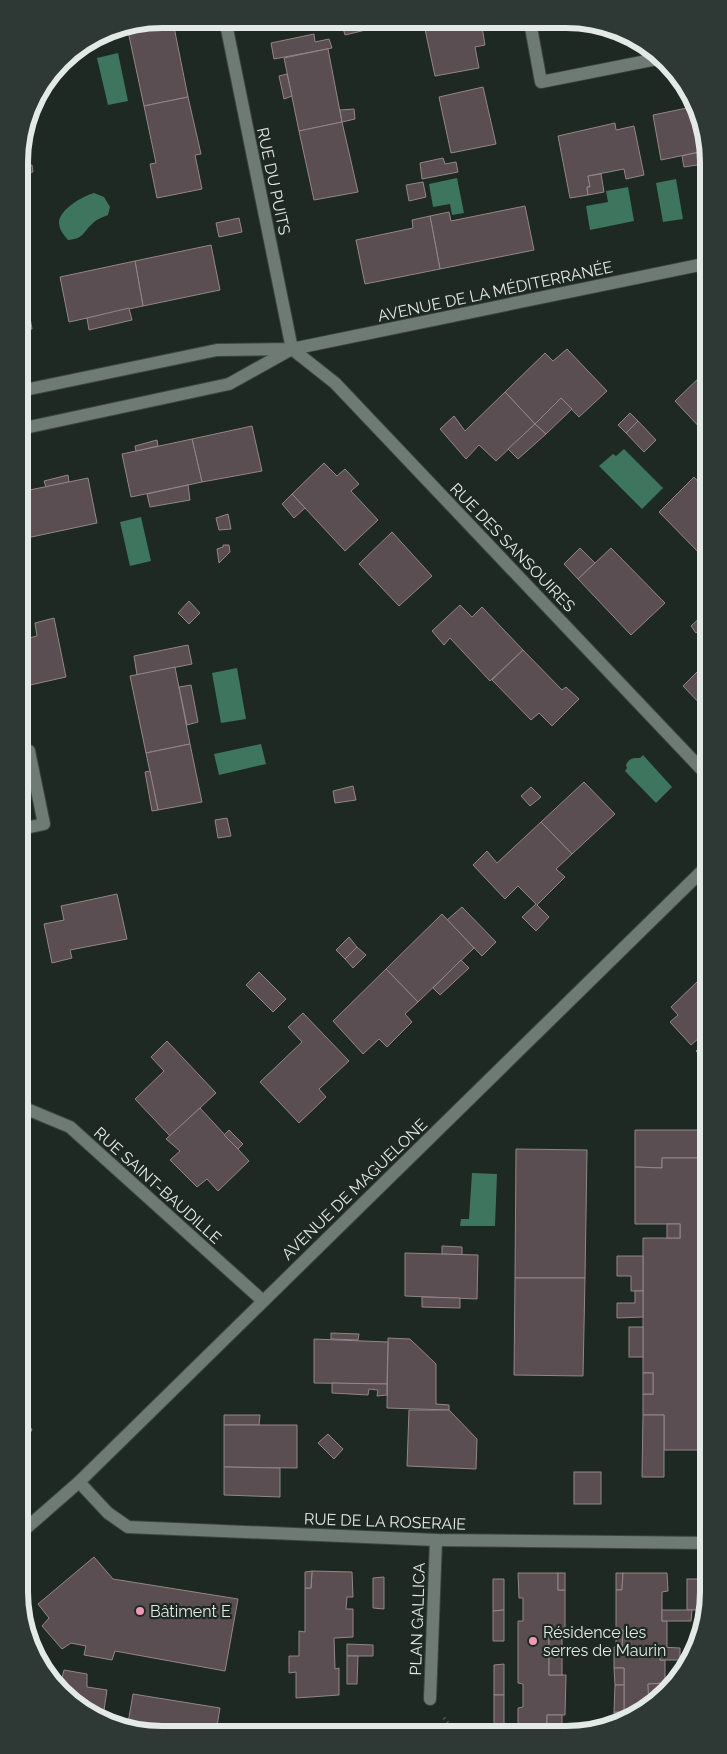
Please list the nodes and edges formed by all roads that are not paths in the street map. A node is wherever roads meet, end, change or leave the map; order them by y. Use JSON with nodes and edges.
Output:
{"nodes":[{"id":1,"x":227,"y":28,"type":"edge"},
{"id":2,"x":531,"y":28,"type":"edge"},
{"id":3,"x":653,"y":60,"type":"edge"},
{"id":4,"x":700,"y":265,"type":"edge"},
{"id":5,"x":292,"y":349,"type":"junction"},
{"id":6,"x":28,"y":389,"type":"edge"},
{"id":7,"x":28,"y":426,"type":"edge"},
{"id":8,"x":28,"y":751,"type":"edge"},
{"id":9,"x":700,"y":767,"type":"edge"},
{"id":10,"x":28,"y":827,"type":"edge"},
{"id":11,"x":700,"y":873,"type":"edge"},
{"id":12,"x":28,"y":1110,"type":"edge"},
{"id":13,"x":262,"y":1301,"type":"junction"},
{"id":14,"x":78,"y":1482,"type":"junction"},
{"id":15,"x":28,"y":1527,"type":"edge"},
{"id":16,"x":436,"y":1540,"type":"junction"},
{"id":17,"x":699,"y":1543,"type":"edge"},
{"id":18,"x":430,"y":1699,"type":"dead end"}],
"edges":[{"from":1,"to":5,"type":"street","name":"RUE DU PUITS"},
{"from":2,"to":3,"type":"street"},
{"from":4,"to":5,"type":"street","name":"AVENUE DE LA MÉDITERRANÉE"},
{"from":5,"to":6,"type":"street","name":"AVENUE DE LA MÉDITERRANÉE"},
{"from":5,"to":7,"type":"street","name":"AVENUE DE LA MÉDITERRANÉE"},
{"from":5,"to":9,"type":"street","name":"RUE DES SANSOUIRES"},
{"from":8,"to":10,"type":"street"},
{"from":11,"to":13,"type":"street","name":"AVENUE DE MAGUELONE"},
{"from":12,"to":13,"type":"street","name":"RUE SAINT-BAUDILLE"},
{"from":13,"to":14,"type":"street","name":"AVENUE DE MAGUELONE"},
{"from":14,"to":15,"type":"street","name":"AVENUE DE MAGUELONE"},
{"from":14,"to":16,"type":"street","name":"RUE DE LA ROSERAIE"},
{"from":16,"to":17,"type":"street","name":"RUE DE LA ROSERAIE"},
{"from":16,"to":18,"type":"street","name":"PLAN GALLICA"}]}
